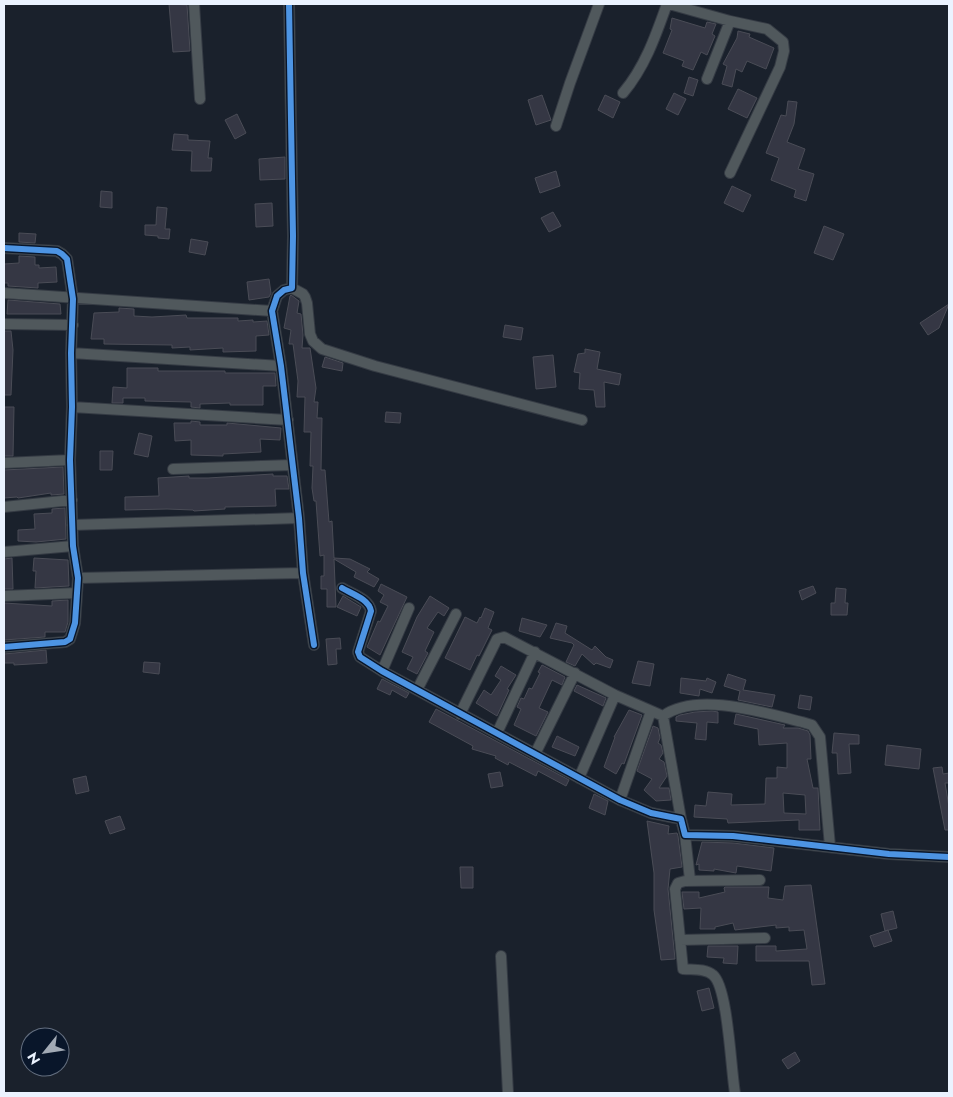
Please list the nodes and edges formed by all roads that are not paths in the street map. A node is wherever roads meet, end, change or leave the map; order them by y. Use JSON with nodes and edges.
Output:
{"nodes":[{"id":1,"x":194,"y":4,"type":"edge"},
{"id":2,"x":289,"y":4,"type":"edge"},
{"id":3,"x":599,"y":4,"type":"edge"},
{"id":4,"x":668,"y":4,"type":"edge"},
{"id":5,"x":730,"y":21,"type":"junction"},
{"id":6,"x":707,"y":79,"type":"dead end"},
{"id":7,"x":623,"y":93,"type":"dead end"},
{"id":8,"x":200,"y":99,"type":"dead end"},
{"id":9,"x":556,"y":126,"type":"dead end"},
{"id":10,"x":730,"y":174,"type":"dead end"},
{"id":11,"x":4,"y":248,"type":"edge"},
{"id":12,"x":292,"y":288,"type":"junction"},
{"id":13,"x":4,"y":293,"type":"edge"},
{"id":14,"x":73,"y":299,"type":"junction"},
{"id":15,"x":272,"y":311,"type":"junction"},
{"id":16,"x":4,"y":324,"type":"edge"},
{"id":17,"x":72,"y":326,"type":"junction"},
{"id":18,"x":71,"y":353,"type":"junction"},
{"id":19,"x":282,"y":366,"type":"junction"},
{"id":20,"x":72,"y":407,"type":"junction"},
{"id":21,"x":288,"y":420,"type":"junction"},
{"id":22,"x":582,"y":420,"type":"dead end"},
{"id":23,"x":70,"y":460,"type":"junction"},
{"id":24,"x":4,"y":463,"type":"edge"},
{"id":25,"x":292,"y":465,"type":"junction"},
{"id":26,"x":173,"y":469,"type":"dead end"},
{"id":27,"x":72,"y":500,"type":"junction"},
{"id":28,"x":4,"y":507,"type":"edge"},
{"id":29,"x":299,"y":518,"type":"junction"},
{"id":30,"x":72,"y":525,"type":"junction"},
{"id":31,"x":73,"y":546,"type":"junction"},
{"id":32,"x":4,"y":552,"type":"edge"},
{"id":33,"x":303,"y":573,"type":"junction"},
{"id":34,"x":78,"y":578,"type":"junction"},
{"id":35,"x":342,"y":588,"type":"dead end"},
{"id":36,"x":76,"y":594,"type":"junction"},
{"id":37,"x":4,"y":596,"type":"edge"},
{"id":38,"x":409,"y":608,"type":"dead end"},
{"id":39,"x":456,"y":614,"type":"dead end"},
{"id":40,"x":314,"y":645,"type":"dead end"},
{"id":41,"x":4,"y":647,"type":"edge"},
{"id":42,"x":535,"y":652,"type":"junction"},
{"id":43,"x":382,"y":671,"type":"junction"},
{"id":44,"x":575,"y":673,"type":"junction"},
{"id":45,"x":417,"y":690,"type":"junction"},
{"id":46,"x":615,"y":695,"type":"junction"},
{"id":47,"x":651,"y":711,"type":"junction"},
{"id":48,"x":460,"y":714,"type":"junction"},
{"id":49,"x":663,"y":716,"type":"junction"},
{"id":50,"x":497,"y":733,"type":"junction"},
{"id":51,"x":535,"y":754,"type":"junction"},
{"id":52,"x":579,"y":778,"type":"junction"},
{"id":53,"x":620,"y":800,"type":"junction"},
{"id":54,"x":681,"y":819,"type":"junction"},
{"id":55,"x":685,"y":835,"type":"junction"},
{"id":56,"x":830,"y":846,"type":"junction"},
{"id":57,"x":949,"y":857,"type":"edge"},
{"id":58,"x":690,"y":880,"type":"junction"},
{"id":59,"x":760,"y":880,"type":"dead end"},
{"id":60,"x":765,"y":938,"type":"dead end"},
{"id":61,"x":680,"y":940,"type":"junction"},
{"id":62,"x":501,"y":956,"type":"dead end"},
{"id":63,"x":508,"y":1093,"type":"edge"},
{"id":64,"x":735,"y":1093,"type":"edge"}],
"edges":[{"from":1,"to":8,"type":"street"},
{"from":2,"to":12,"type":"street"},
{"from":3,"to":9,"type":"street"},
{"from":4,"to":5,"type":"street"},
{"from":4,"to":7,"type":"street"},
{"from":5,"to":6,"type":"street"},
{"from":5,"to":10,"type":"street"},
{"from":11,"to":14,"type":"street"},
{"from":12,"to":15,"type":"street"},
{"from":12,"to":22,"type":"street"},
{"from":13,"to":14,"type":"street"},
{"from":14,"to":15,"type":"street"},
{"from":14,"to":17,"type":"street"},
{"from":15,"to":19,"type":"street"},
{"from":16,"to":17,"type":"street"},
{"from":17,"to":18,"type":"street"},
{"from":18,"to":19,"type":"street"},
{"from":18,"to":20,"type":"street"},
{"from":19,"to":21,"type":"street"},
{"from":20,"to":21,"type":"street"},
{"from":20,"to":23,"type":"street"},
{"from":21,"to":25,"type":"street"},
{"from":23,"to":24,"type":"street"},
{"from":23,"to":27,"type":"street"},
{"from":25,"to":26,"type":"street"},
{"from":25,"to":29,"type":"street"},
{"from":27,"to":28,"type":"street"},
{"from":27,"to":30,"type":"street"},
{"from":29,"to":30,"type":"street"},
{"from":29,"to":33,"type":"street"},
{"from":30,"to":31,"type":"street"},
{"from":31,"to":32,"type":"street"},
{"from":31,"to":34,"type":"street"},
{"from":33,"to":34,"type":"street"},
{"from":33,"to":40,"type":"street"},
{"from":34,"to":36,"type":"street"},
{"from":35,"to":43,"type":"street"},
{"from":36,"to":37,"type":"street"},
{"from":36,"to":41,"type":"street"},
{"from":38,"to":43,"type":"street"},
{"from":39,"to":45,"type":"street"},
{"from":42,"to":44,"type":"street"},
{"from":42,"to":48,"type":"street"},
{"from":42,"to":50,"type":"street"},
{"from":43,"to":45,"type":"street"},
{"from":44,"to":46,"type":"street"},
{"from":44,"to":51,"type":"street"},
{"from":45,"to":48,"type":"street"},
{"from":46,"to":47,"type":"street"},
{"from":46,"to":52,"type":"street"},
{"from":47,"to":49,"type":"street"},
{"from":47,"to":53,"type":"street"},
{"from":48,"to":50,"type":"street"},
{"from":49,"to":54,"type":"street"},
{"from":49,"to":56,"type":"street"},
{"from":50,"to":51,"type":"street"},
{"from":51,"to":52,"type":"street"},
{"from":52,"to":53,"type":"street"},
{"from":53,"to":54,"type":"street"},
{"from":54,"to":55,"type":"street"},
{"from":55,"to":56,"type":"street"},
{"from":55,"to":58,"type":"street"},
{"from":56,"to":57,"type":"street"},
{"from":58,"to":59,"type":"street"},
{"from":58,"to":61,"type":"street"},
{"from":60,"to":61,"type":"street"},
{"from":61,"to":64,"type":"street"},
{"from":62,"to":63,"type":"street"}]}
